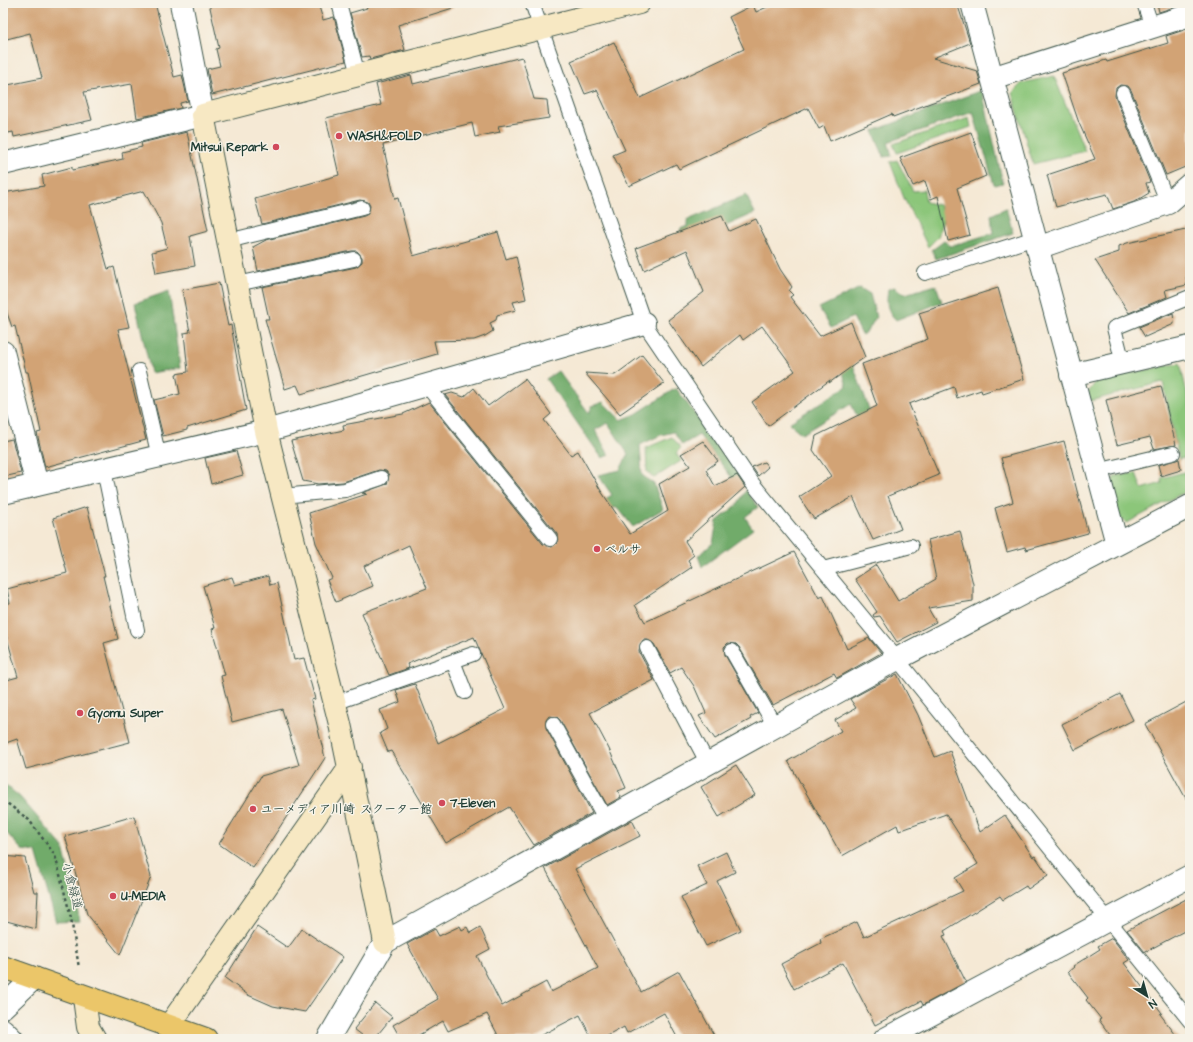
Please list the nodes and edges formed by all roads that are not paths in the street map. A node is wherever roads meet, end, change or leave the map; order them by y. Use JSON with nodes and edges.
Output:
{"nodes":[{"id":1,"x":181,"y":3,"type":"edge"},
{"id":2,"x":339,"y":3,"type":"edge"},
{"id":3,"x":532,"y":3,"type":"edge"},
{"id":4,"x":639,"y":3,"type":"edge"},
{"id":5,"x":972,"y":3,"type":"edge"},
{"id":6,"x":1144,"y":3,"type":"edge"},
{"id":7,"x":1190,"y":15,"type":"edge"},
{"id":8,"x":1152,"y":27,"type":"junction"},
{"id":9,"x":540,"y":28,"type":"junction"},
{"id":10,"x":358,"y":75,"type":"junction"},
{"id":11,"x":992,"y":78,"type":"junction"},
{"id":12,"x":1123,"y":93,"type":"dead end"},
{"id":13,"x":203,"y":115,"type":"junction"},
{"id":14,"x":3,"y":164,"type":"edge"},
{"id":15,"x":1190,"y":184,"type":"edge"},
{"id":16,"x":1168,"y":203,"type":"junction"},
{"id":17,"x":362,"y":208,"type":"dead end"},
{"id":18,"x":228,"y":241,"type":"junction"},
{"id":19,"x":1036,"y":243,"type":"junction"},
{"id":20,"x":354,"y":259,"type":"dead end"},
{"id":21,"x":925,"y":273,"type":"dead end"},
{"id":22,"x":237,"y":284,"type":"junction"},
{"id":23,"x":1190,"y":297,"type":"edge"},
{"id":24,"x":644,"y":324,"type":"junction"},
{"id":25,"x":1190,"y":347,"type":"edge"},
{"id":26,"x":3,"y":352,"type":"edge"},
{"id":27,"x":1123,"y":363,"type":"junction"},
{"id":28,"x":139,"y":371,"type":"dead end"},
{"id":29,"x":1071,"y":375,"type":"junction"},
{"id":30,"x":427,"y":386,"type":"junction"},
{"id":31,"x":266,"y":431,"type":"junction"},
{"id":32,"x":1173,"y":453,"type":"dead end"},
{"id":33,"x":159,"y":457,"type":"junction"},
{"id":34,"x":104,"y":470,"type":"junction"},
{"id":35,"x":1097,"y":471,"type":"junction"},
{"id":36,"x":381,"y":478,"type":"dead end"},
{"id":37,"x":37,"y":485,"type":"junction"},
{"id":38,"x":3,"y":493,"type":"edge"},
{"id":39,"x":282,"y":496,"type":"junction"},
{"id":40,"x":1190,"y":506,"type":"edge"},
{"id":41,"x":550,"y":539,"type":"dead end"},
{"id":42,"x":1116,"y":544,"type":"junction"},
{"id":43,"x":911,"y":546,"type":"dead end"},
{"id":44,"x":823,"y":569,"type":"junction"},
{"id":45,"x":137,"y":630,"type":"dead end"},
{"id":46,"x":647,"y":648,"type":"dead end"},
{"id":47,"x":732,"y":651,"type":"dead end"},
{"id":48,"x":473,"y":654,"type":"dead end"},
{"id":49,"x":897,"y":659,"type":"junction"},
{"id":50,"x":453,"y":661,"type":"junction"},
{"id":51,"x":465,"y":692,"type":"dead end"},
{"id":52,"x":335,"y":703,"type":"junction"},
{"id":53,"x":553,"y":724,"type":"dead end"},
{"id":54,"x":775,"y":726,"type":"junction"},
{"id":55,"x":708,"y":764,"type":"junction"},
{"id":56,"x":350,"y":767,"type":"junction"},
{"id":57,"x":606,"y":820,"type":"junction"},
{"id":58,"x":1190,"y":876,"type":"edge"},
{"id":59,"x":1106,"y":920,"type":"junction"},
{"id":60,"x":385,"y":942,"type":"junction"},
{"id":61,"x":3,"y":967,"type":"edge"},
{"id":62,"x":34,"y":978,"type":"junction"},
{"id":63,"x":84,"y":998,"type":"junction"},
{"id":64,"x":3,"y":1007,"type":"edge"},
{"id":65,"x":1190,"y":1022,"type":"edge"},
{"id":66,"x":169,"y":1026,"type":"junction"},
{"id":67,"x":3,"y":1030,"type":"edge"},
{"id":68,"x":12,"y":1039,"type":"edge"},
{"id":69,"x":95,"y":1039,"type":"edge"},
{"id":70,"x":206,"y":1039,"type":"edge"},
{"id":71,"x":328,"y":1039,"type":"edge"},
{"id":72,"x":885,"y":1039,"type":"edge"}],
"edges":[{"from":1,"to":13,"type":"street"},
{"from":2,"to":10,"type":"lane"},
{"from":3,"to":9,"type":"lane"},
{"from":4,"to":9,"type":"street"},
{"from":5,"to":11,"type":"street"},
{"from":6,"to":8,"type":"lane"},
{"from":7,"to":8,"type":"street"},
{"from":8,"to":11,"type":"street"},
{"from":9,"to":10,"type":"street"},
{"from":9,"to":24,"type":"lane"},
{"from":10,"to":13,"type":"street"},
{"from":11,"to":19,"type":"street"},
{"from":12,"to":16,"type":"lane"},
{"from":13,"to":14,"type":"street"},
{"from":13,"to":18,"type":"street"},
{"from":15,"to":16,"type":"street"},
{"from":16,"to":19,"type":"street"},
{"from":17,"to":18,"type":"lane"},
{"from":18,"to":22,"type":"street"},
{"from":19,"to":21,"type":"lane"},
{"from":19,"to":29,"type":"street"},
{"from":20,"to":22,"type":"lane"},
{"from":22,"to":31,"type":"street"},
{"from":23,"to":27,"type":"lane"},
{"from":24,"to":30,"type":"street"},
{"from":24,"to":44,"type":"lane"},
{"from":25,"to":27,"type":"street"},
{"from":26,"to":37,"type":"street"},
{"from":27,"to":29,"type":"street"},
{"from":28,"to":33,"type":"lane"},
{"from":29,"to":35,"type":"street"},
{"from":30,"to":31,"type":"street"},
{"from":30,"to":41,"type":"lane"},
{"from":31,"to":33,"type":"street"},
{"from":31,"to":39,"type":"street"},
{"from":32,"to":35,"type":"lane"},
{"from":33,"to":34,"type":"street"},
{"from":34,"to":37,"type":"street"},
{"from":34,"to":45,"type":"lane"},
{"from":35,"to":42,"type":"street"},
{"from":36,"to":39,"type":"lane"},
{"from":37,"to":38,"type":"street"},
{"from":39,"to":52,"type":"street"},
{"from":40,"to":42,"type":"street"},
{"from":42,"to":49,"type":"street"},
{"from":43,"to":44,"type":"lane"},
{"from":44,"to":49,"type":"lane"},
{"from":46,"to":55,"type":"lane"},
{"from":47,"to":54,"type":"lane"},
{"from":48,"to":50,"type":"lane"},
{"from":49,"to":54,"type":"street"},
{"from":49,"to":59,"type":"lane"},
{"from":50,"to":51,"type":"lane"},
{"from":50,"to":52,"type":"lane"},
{"from":52,"to":56,"type":"street"},
{"from":53,"to":57,"type":"lane"},
{"from":54,"to":55,"type":"street"},
{"from":55,"to":57,"type":"street"},
{"from":56,"to":60,"type":"street"},
{"from":56,"to":66,"type":"street"},
{"from":57,"to":60,"type":"street"},
{"from":58,"to":59,"type":"street"},
{"from":59,"to":65,"type":"lane"},
{"from":59,"to":72,"type":"street"},
{"from":60,"to":71,"type":"street"},
{"from":61,"to":62,"type":"main road"},
{"from":62,"to":63,"type":"main road"},
{"from":62,"to":64,"type":"street"},
{"from":63,"to":66,"type":"main road"},
{"from":63,"to":69,"type":"street"},
{"from":66,"to":70,"type":"main road"},
{"from":67,"to":68,"type":"street"}]}
